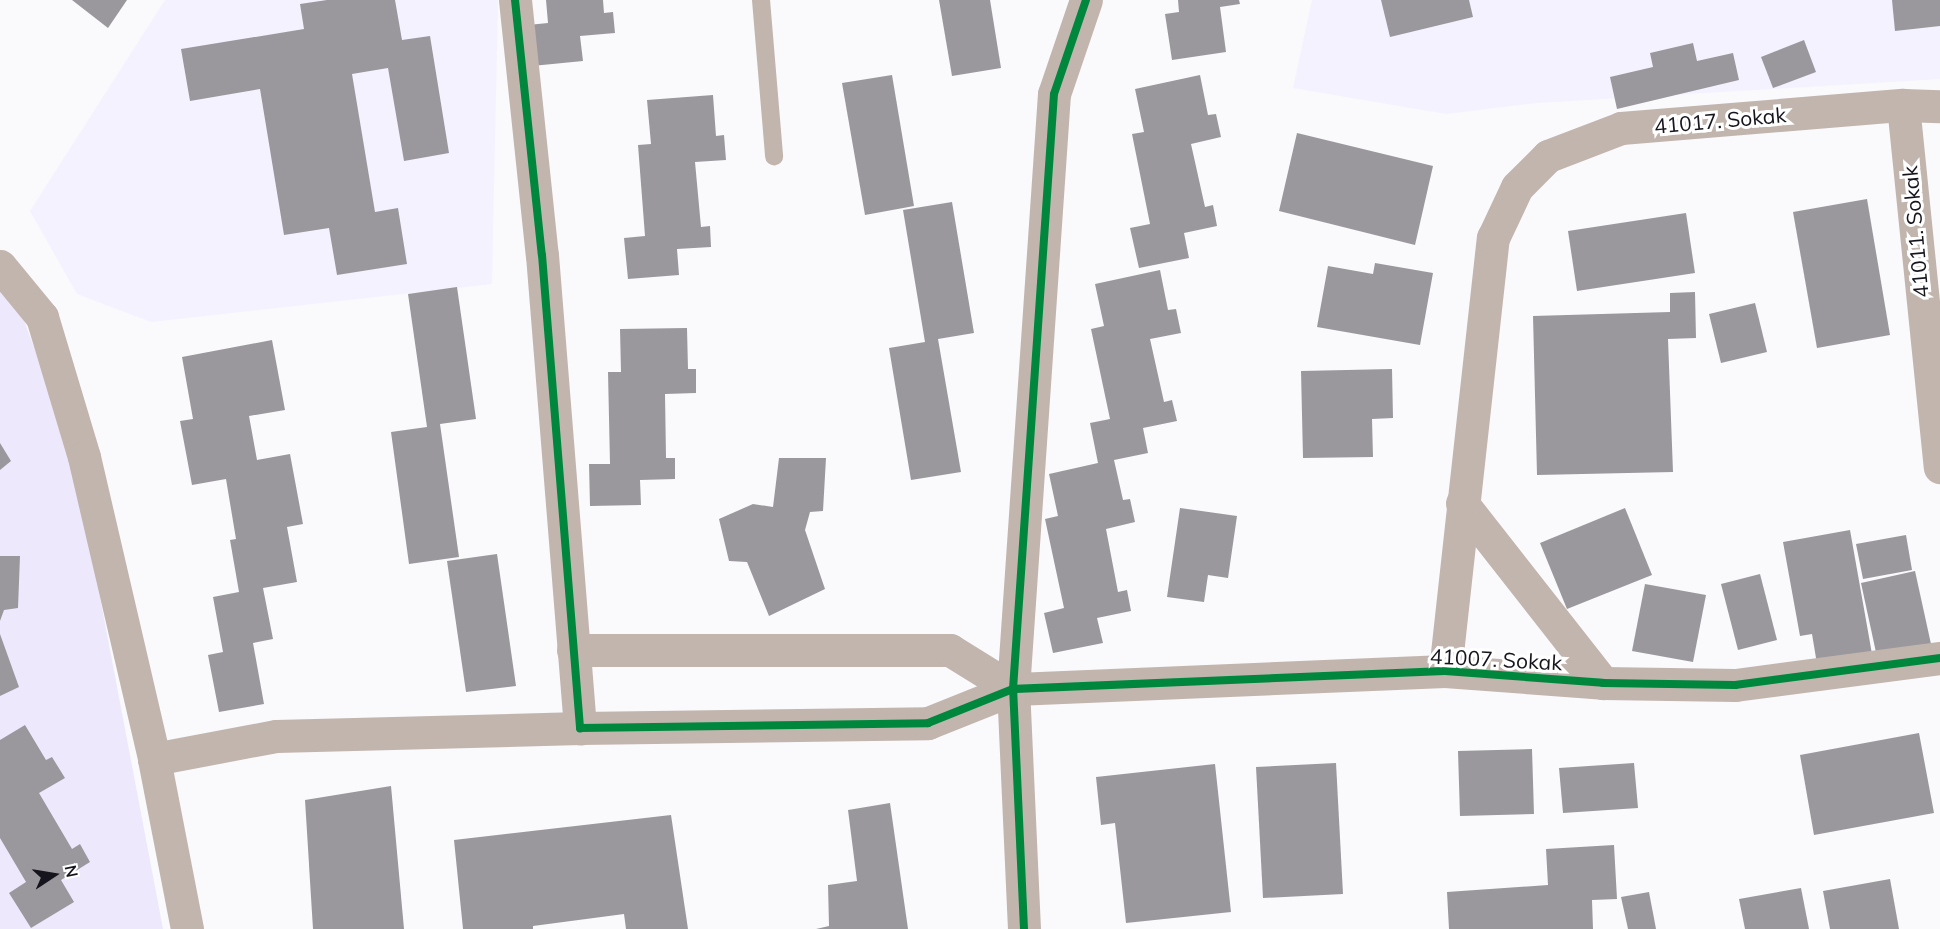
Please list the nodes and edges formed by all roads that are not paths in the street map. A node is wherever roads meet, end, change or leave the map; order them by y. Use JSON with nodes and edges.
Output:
{"nodes":[{"id":1,"x":515,"y":0,"type":"edge"},
{"id":2,"x":762,"y":0,"type":"edge"},
{"id":3,"x":1086,"y":0,"type":"edge"},
{"id":4,"x":1903,"y":105,"type":"junction"},
{"id":5,"x":1940,"y":105,"type":"edge"},
{"id":6,"x":774,"y":156,"type":"dead end"},
{"id":7,"x":0,"y":266,"type":"edge"},
{"id":8,"x":1930,"y":300,"type":"edge"},
{"id":9,"x":1940,"y":467,"type":"edge"},
{"id":10,"x":1462,"y":504,"type":"junction"},
{"id":11,"x":573,"y":650,"type":"junction"},
{"id":12,"x":1940,"y":658,"type":"edge"},
{"id":13,"x":1445,"y":671,"type":"junction"},
{"id":14,"x":1603,"y":683,"type":"junction"},
{"id":15,"x":1013,"y":689,"type":"junction"},
{"id":16,"x":580,"y":728,"type":"junction"},
{"id":17,"x":154,"y":759,"type":"junction"},
{"id":18,"x":187,"y":929,"type":"edge"},
{"id":19,"x":1024,"y":929,"type":"edge"}],
"edges":[{"from":1,"to":11,"type":"street"},
{"from":2,"to":6,"type":"lane"},
{"from":3,"to":15,"type":"street"},
{"from":4,"to":5,"type":"street","name":"41017. Sokak"},
{"from":4,"to":8,"type":"street","name":"41011. Sokak"},
{"from":4,"to":10,"type":"street","name":"41017. Sokak"},
{"from":7,"to":17,"type":"street"},
{"from":8,"to":9,"type":"street","name":"41011. Sokak"},
{"from":10,"to":13,"type":"street","name":"41017. Sokak"},
{"from":10,"to":14,"type":"street"},
{"from":11,"to":15,"type":"street"},
{"from":11,"to":16,"type":"street"},
{"from":12,"to":14,"type":"street","name":"41007. Sokak"},
{"from":13,"to":14,"type":"street","name":"41007. Sokak"},
{"from":13,"to":15,"type":"street","name":"41007. Sokak"},
{"from":15,"to":16,"type":"street"},
{"from":15,"to":19,"type":"street"},
{"from":16,"to":17,"type":"street"},
{"from":17,"to":18,"type":"street"}]}
